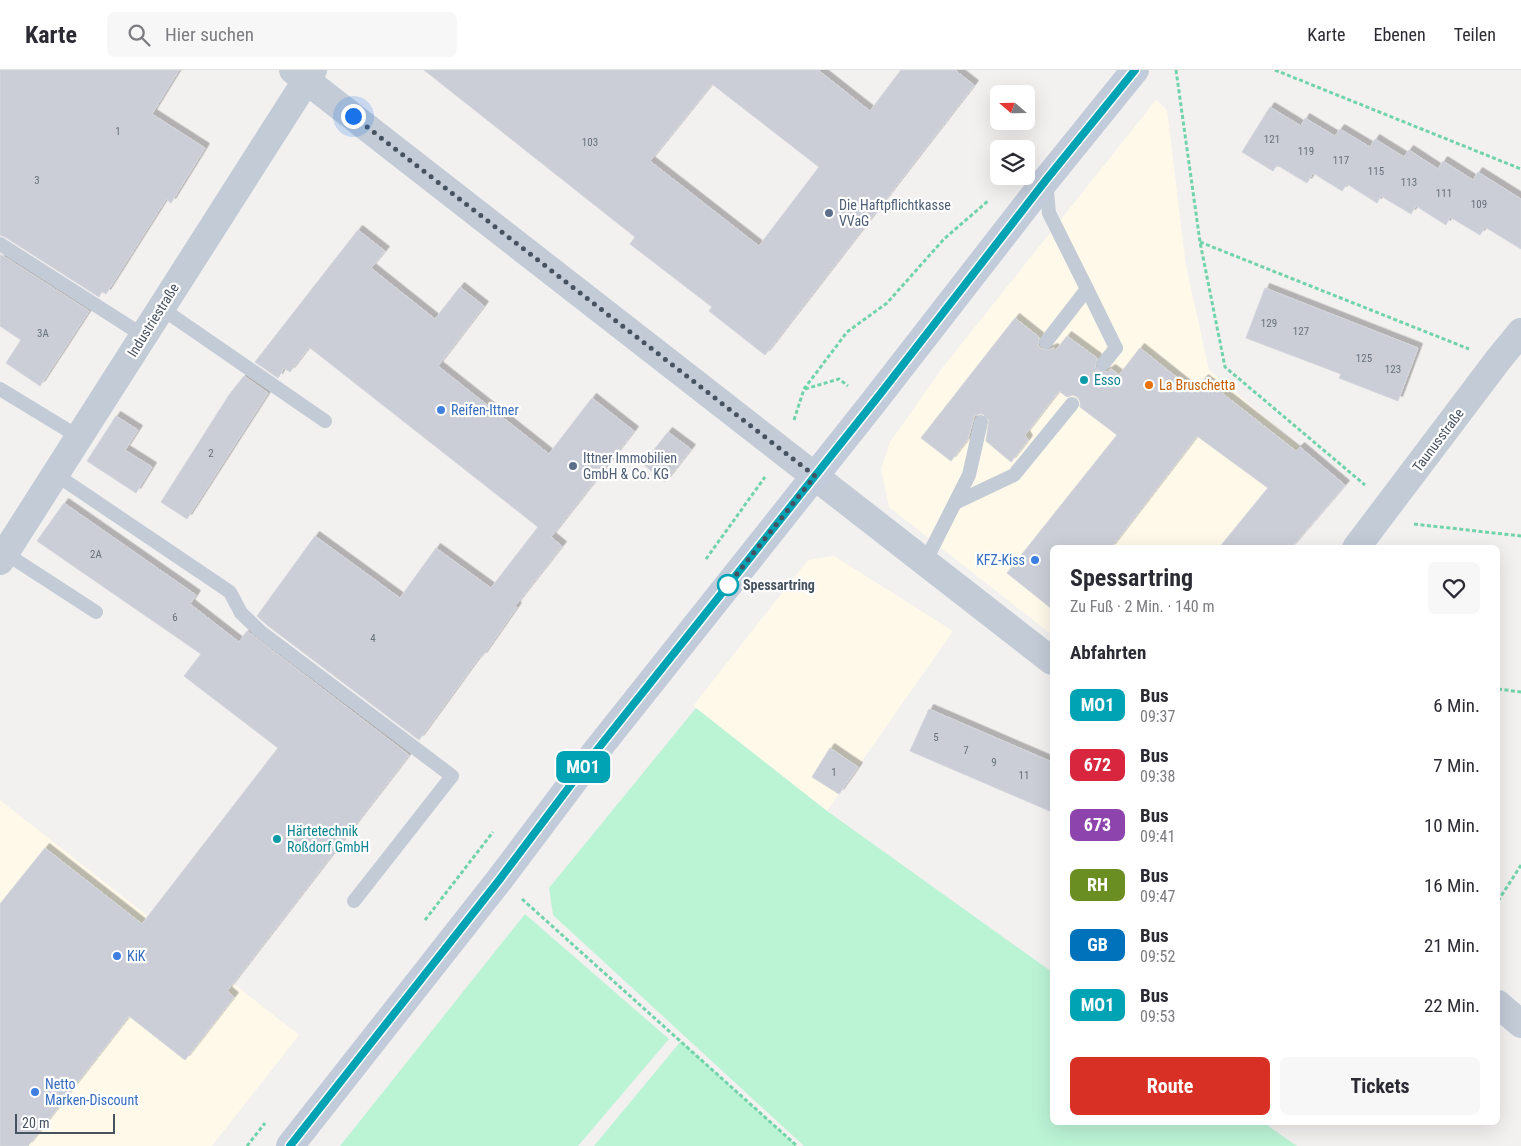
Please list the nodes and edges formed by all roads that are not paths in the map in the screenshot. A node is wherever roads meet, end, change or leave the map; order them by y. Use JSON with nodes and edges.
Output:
{"nodes":[{"id":1,"x":1135,"y":70,"type":"edge"},
{"id":2,"x":304,"y":73,"type":"edge"},
{"id":3,"x":1046,"y":180,"type":"junction"},
{"id":4,"x":0,"y":244,"type":"edge"},
{"id":5,"x":1088,"y":289,"type":"junction"},
{"id":6,"x":161,"y":308,"type":"junction"},
{"id":7,"x":1521,"y":332,"type":"edge"},
{"id":8,"x":144,"y":336,"type":"junction"},
{"id":9,"x":1046,"y":342,"type":"dead end"},
{"id":10,"x":1104,"y":364,"type":"dead end"},
{"id":11,"x":0,"y":389,"type":"edge"},
{"id":12,"x":1072,"y":404,"type":"dead end"},
{"id":13,"x":325,"y":421,"type":"dead end"},
{"id":14,"x":981,"y":422,"type":"dead end"},
{"id":15,"x":79,"y":437,"type":"junction"},
{"id":16,"x":55,"y":474,"type":"junction"},
{"id":17,"x":815,"y":476,"type":"junction"},
{"id":18,"x":955,"y":503,"type":"junction"},
{"id":19,"x":1358,"y":545,"type":"edge"},
{"id":20,"x":2,"y":557,"type":"edge"},
{"id":21,"x":925,"y":562,"type":"junction"},
{"id":22,"x":96,"y":612,"type":"dead end"},
{"id":23,"x":1050,"y":659,"type":"edge"},
{"id":24,"x":354,"y":901,"type":"dead end"},
{"id":25,"x":1500,"y":1006,"type":"edge"},
{"id":26,"x":1521,"y":1024,"type":"edge"},
{"id":27,"x":290,"y":1146,"type":"edge"}],
"edges":[{"from":1,"to":3,"type":"main road"},
{"from":2,"to":6,"type":"street","name":"Industriestraße"},
{"from":2,"to":17,"type":"street"},
{"from":3,"to":5,"type":"lane"},
{"from":3,"to":17,"type":"main road"},
{"from":4,"to":8,"type":"lane"},
{"from":5,"to":9,"type":"lane"},
{"from":5,"to":10,"type":"lane"},
{"from":6,"to":8,"type":"street","name":"Industriestraße"},
{"from":6,"to":13,"type":"lane"},
{"from":7,"to":19,"type":"street","name":"Taunusstraße"},
{"from":8,"to":15,"type":"street","name":"Industriestraße"},
{"from":11,"to":15,"type":"lane"},
{"from":12,"to":18,"type":"lane"},
{"from":14,"to":18,"type":"lane"},
{"from":15,"to":16,"type":"street","name":"Industriestraße"},
{"from":16,"to":20,"type":"street","name":"Industriestraße"},
{"from":16,"to":24,"type":"lane"},
{"from":17,"to":21,"type":"street"},
{"from":17,"to":27,"type":"main road"},
{"from":18,"to":21,"type":"lane"},
{"from":20,"to":22,"type":"lane"},
{"from":21,"to":23,"type":"street"},
{"from":25,"to":26,"type":"street"}]}
